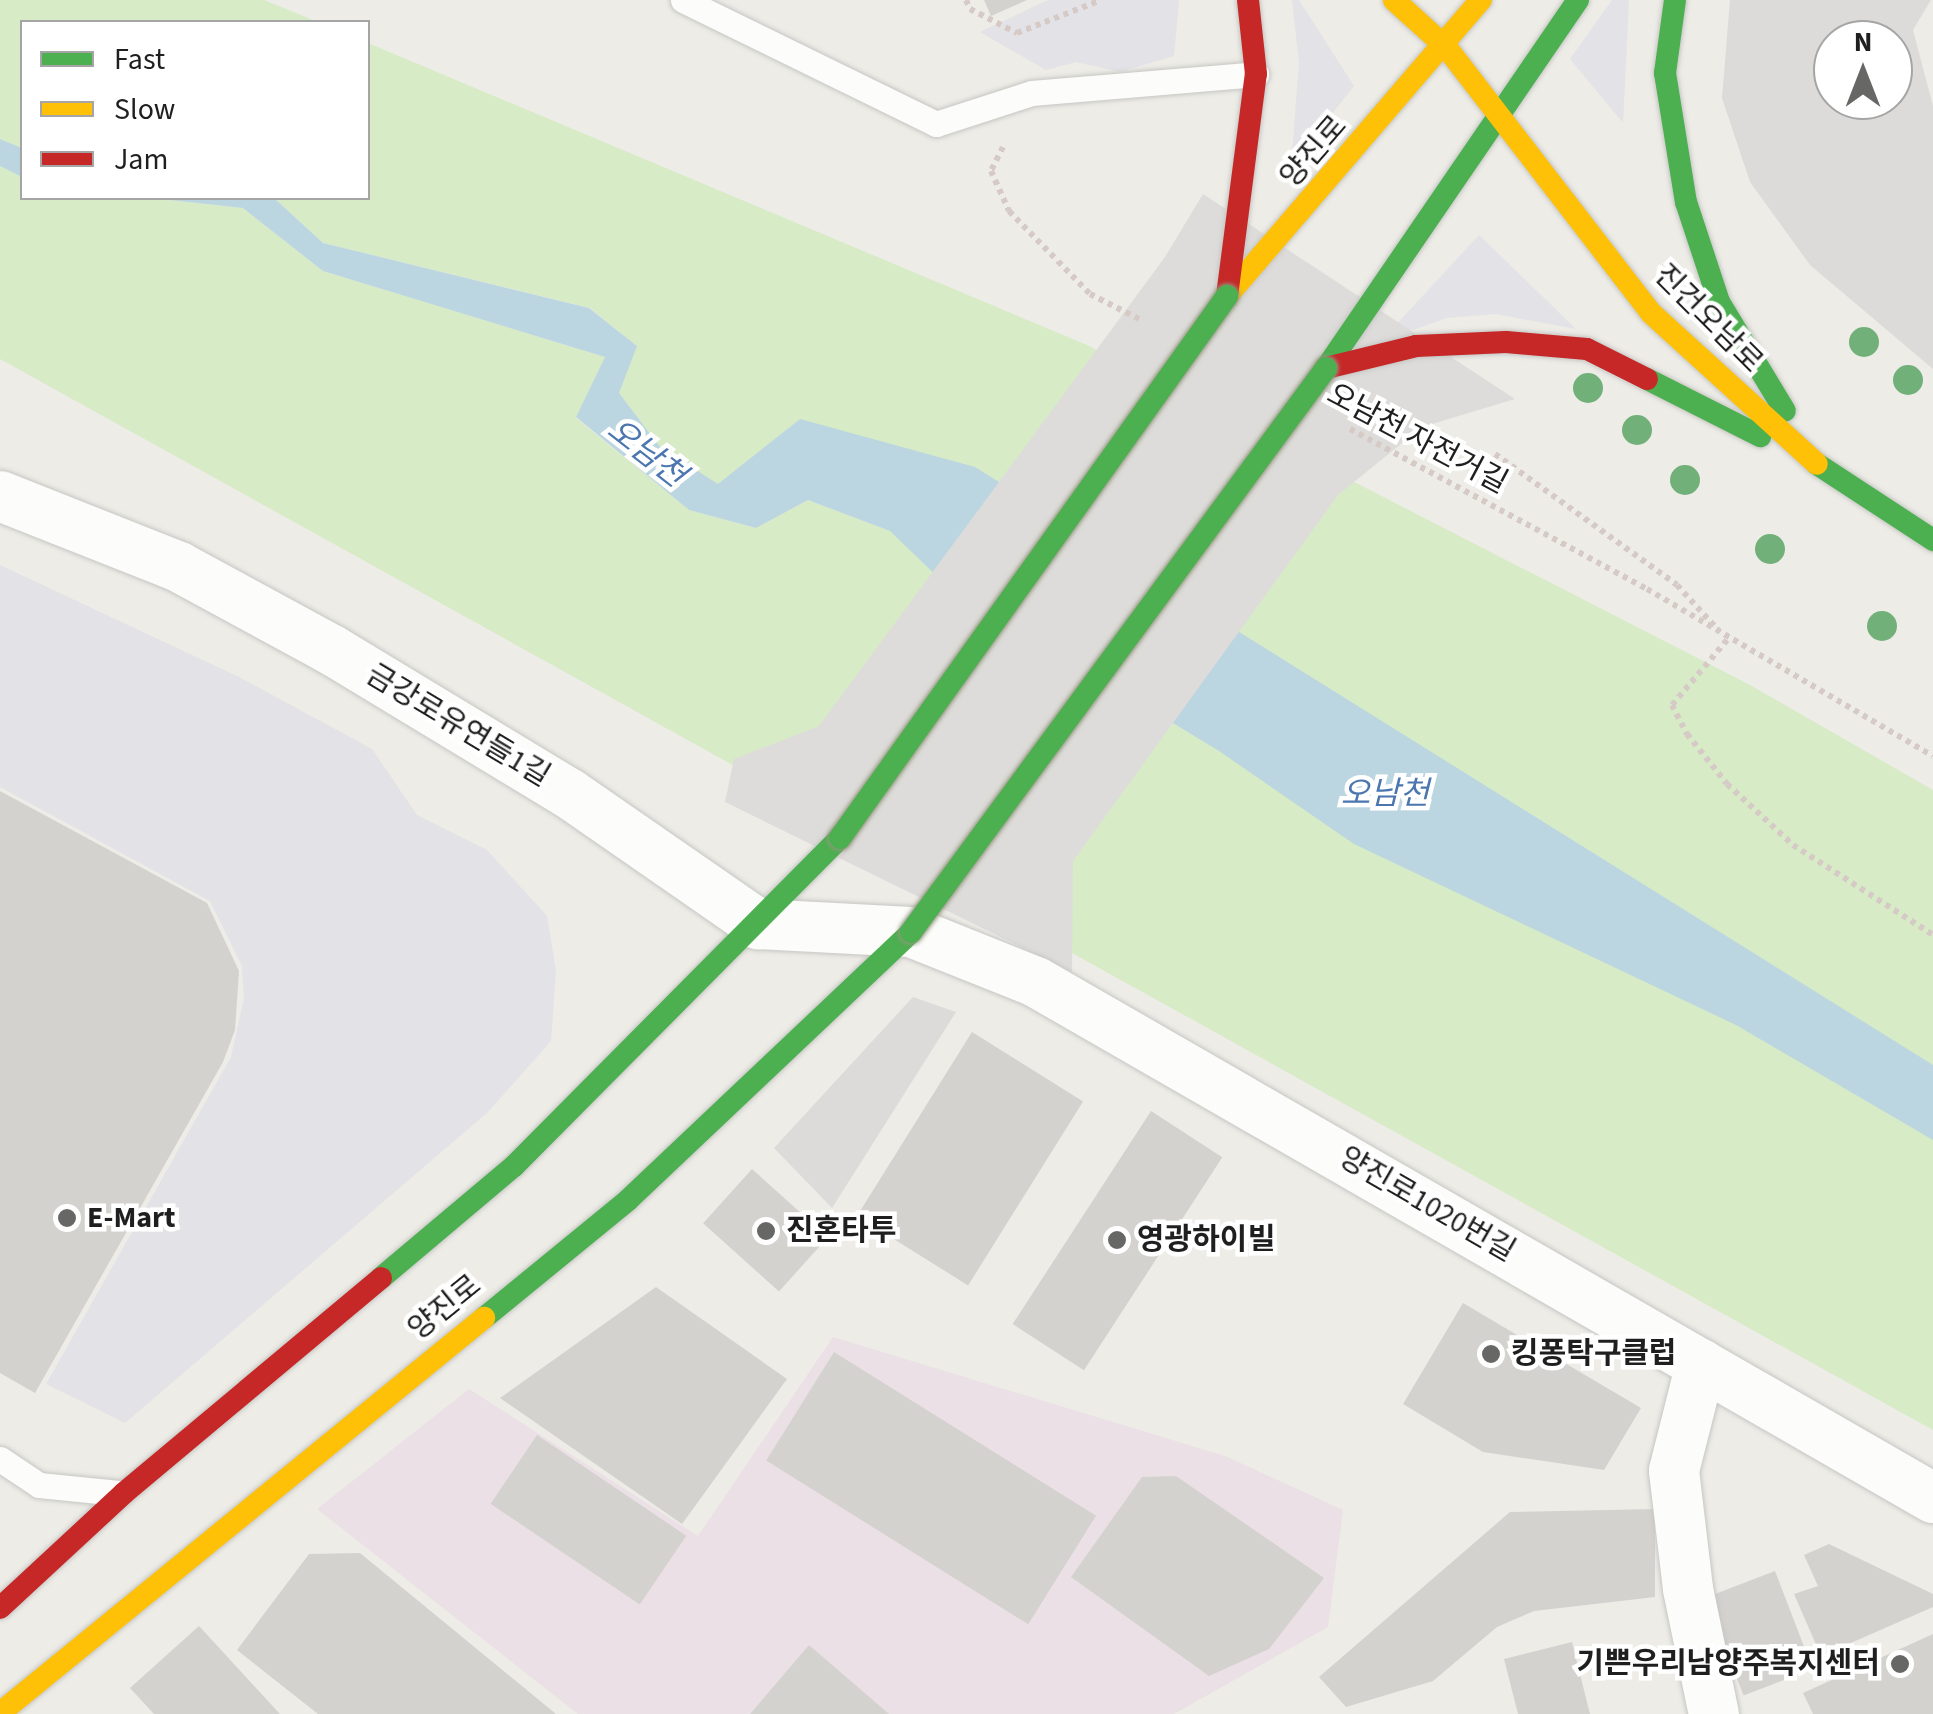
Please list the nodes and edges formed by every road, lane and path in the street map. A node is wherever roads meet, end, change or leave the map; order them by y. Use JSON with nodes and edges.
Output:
{"nodes":[{"id":1,"x":683,"y":0,"type":"edge"},
{"id":2,"x":966,"y":0,"type":"edge"},
{"id":3,"x":1101,"y":0,"type":"edge"},
{"id":4,"x":1248,"y":0,"type":"edge"},
{"id":5,"x":1394,"y":0,"type":"edge"},
{"id":6,"x":1424,"y":0,"type":"edge"},
{"id":7,"x":1481,"y":0,"type":"edge"},
{"id":8,"x":1578,"y":0,"type":"edge"},
{"id":9,"x":1675,"y":0,"type":"edge"},
{"id":10,"x":1447,"y":48,"type":"junction"},
{"id":11,"x":1256,"y":74,"type":"junction"},
{"id":12,"x":1032,"y":93,"type":"junction"},
{"id":13,"x":1499,"y":112,"type":"junction"},
{"id":14,"x":1227,"y":296,"type":"junction"},
{"id":15,"x":1142,"y":320,"type":"dead end"},
{"id":16,"x":1326,"y":368,"type":"junction"},
{"id":17,"x":1331,"y":420,"type":"dead end"},
{"id":18,"x":1495,"y":454,"type":"dead end"},
{"id":19,"x":1817,"y":464,"type":"junction"},
{"id":20,"x":0,"y":496,"type":"edge"},
{"id":21,"x":1933,"y":540,"type":"edge"},
{"id":22,"x":1727,"y":640,"type":"junction"},
{"id":23,"x":1933,"y":756,"type":"edge"},
{"id":24,"x":758,"y":924,"type":"junction"},
{"id":25,"x":911,"y":932,"type":"junction"},
{"id":26,"x":1933,"y":935,"type":"edge"},
{"id":27,"x":1701,"y":1364,"type":"junction"},
{"id":28,"x":0,"y":1459,"type":"edge"},
{"id":29,"x":124,"y":1494,"type":"junction"},
{"id":30,"x":1933,"y":1498,"type":"edge"},
{"id":31,"x":0,"y":1608,"type":"edge"},
{"id":32,"x":0,"y":1713,"type":"edge"},
{"id":33,"x":1714,"y":1714,"type":"edge"}],
"edges":[{"from":1,"to":12,"type":"lane"},
{"from":2,"to":3,"type":"path"},
{"from":4,"to":11,"type":"main road"},
{"from":5,"to":10,"type":"main road","name":"진건오남로"},
{"from":6,"to":10,"type":"main road","name":"진건오남로"},
{"from":7,"to":10,"type":"main road","name":"양진로"},
{"from":8,"to":13,"type":"main road"},
{"from":9,"to":19,"type":"main road"},
{"from":10,"to":13,"type":"main road","name":"진건오남로"},
{"from":10,"to":14,"type":"main road","name":"양진로"},
{"from":11,"to":12,"type":"lane"},
{"from":11,"to":14,"type":"main road"},
{"from":12,"to":15,"type":"path"},
{"from":13,"to":16,"type":"main road"},
{"from":13,"to":19,"type":"main road","name":"진건오남로"},
{"from":14,"to":24,"type":"main road","name":"양진로","bridge":true},
{"from":16,"to":19,"type":"main road"},
{"from":16,"to":25,"type":"main road","name":"양진로","bridge":true},
{"from":17,"to":22,"type":"path","name":"오남천 자전거길"},
{"from":18,"to":22,"type":"path"},
{"from":19,"to":21,"type":"main road","name":"진건오남로"},
{"from":20,"to":24,"type":"street","name":"금강로유연들1길"},
{"from":22,"to":23,"type":"path","name":"오남천 자전거길"},
{"from":22,"to":26,"type":"path"},
{"from":24,"to":25,"type":"street"},
{"from":24,"to":29,"type":"main road"},
{"from":25,"to":27,"type":"street","name":"양진로1020번길"},
{"from":25,"to":32,"type":"main road","name":"양진로"},
{"from":27,"to":30,"type":"street","name":"양진로1020번길"},
{"from":27,"to":33,"type":"street"},
{"from":28,"to":29,"type":"lane"},
{"from":29,"to":31,"type":"main road"}]}
